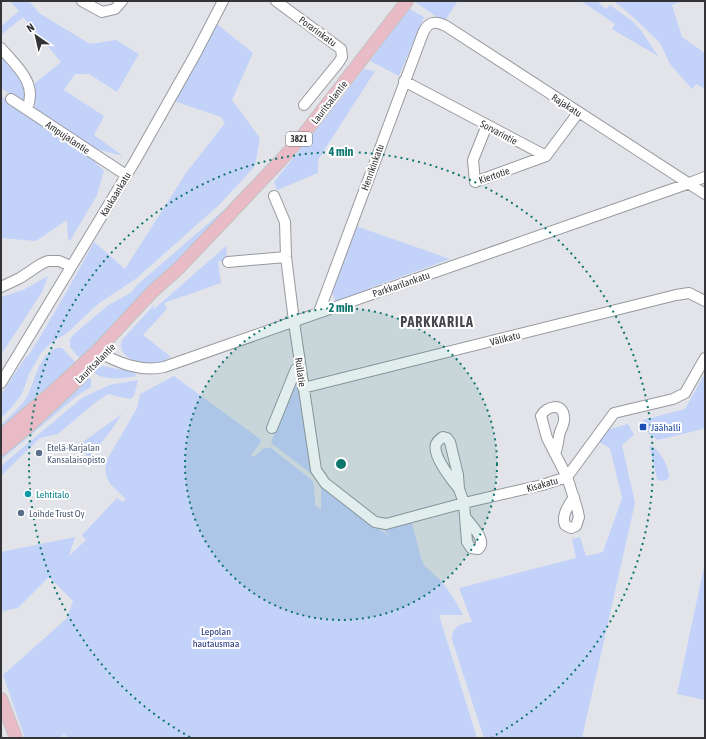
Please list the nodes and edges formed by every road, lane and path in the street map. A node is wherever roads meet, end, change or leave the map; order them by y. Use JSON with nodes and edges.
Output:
{"nodes":[{"id":1,"x":82,"y":1,"type":"edge"},
{"id":2,"x":122,"y":1,"type":"edge"},
{"id":3,"x":223,"y":1,"type":"edge"},
{"id":4,"x":276,"y":1,"type":"edge"},
{"id":5,"x":407,"y":1,"type":"edge"},
{"id":6,"x":428,"y":24,"type":"joint"},
{"id":7,"x":1,"y":48,"type":"edge"},
{"id":8,"x":404,"y":81,"type":"junction"},
{"id":9,"x":11,"y":99,"type":"dead end"},
{"id":10,"x":304,"y":105,"type":"dead end"},
{"id":11,"x":27,"y":109,"type":"junction"},
{"id":12,"x":578,"y":113,"type":"junction"},
{"id":13,"x":486,"y":125,"type":"junction"},
{"id":14,"x":546,"y":156,"type":"junction"},
{"id":15,"x":126,"y":175,"type":"junction"},
{"id":16,"x":705,"y":176,"type":"edge"},
{"id":17,"x":687,"y":184,"type":"junction"},
{"id":18,"x":705,"y":194,"type":"edge"},
{"id":19,"x":274,"y":196,"type":"dead end"},
{"id":20,"x":286,"y":257,"type":"junction"},
{"id":21,"x":228,"y":262,"type":"dead end"},
{"id":22,"x":71,"y":266,"type":"junction"},
{"id":23,"x":1,"y":287,"type":"edge"},
{"id":24,"x":705,"y":301,"type":"edge"},
{"id":25,"x":319,"y":312,"type":"junction"},
{"id":26,"x":294,"y":321,"type":"junction"},
{"id":27,"x":100,"y":352,"type":"junction"},
{"id":28,"x":705,"y":358,"type":"edge"},
{"id":29,"x":298,"y":368,"type":"junction"},
{"id":30,"x":1,"y":383,"type":"edge"},
{"id":31,"x":303,"y":388,"type":"junction"},
{"id":32,"x":272,"y":428,"type":"dead end"},
{"id":33,"x":1,"y":436,"type":"edge"},
{"id":34,"x":1,"y":450,"type":"edge"},
{"id":35,"x":555,"y":454,"type":"dead end"},
{"id":36,"x":567,"y":477,"type":"junction"},
{"id":37,"x":459,"y":489,"type":"dead end"},
{"id":38,"x":574,"y":497,"type":"dead end"},
{"id":39,"x":464,"y":503,"type":"junction"},
{"id":40,"x":466,"y":518,"type":"dead end"},
{"id":41,"x":375,"y":522,"type":"joint"},
{"id":42,"x":1,"y":699,"type":"edge"},
{"id":43,"x":16,"y":738,"type":"edge"}],
"edges":[{"from":1,"to":2,"type":"street"},
{"from":3,"to":15,"type":"street","name":"Kaukaankatu"},
{"from":4,"to":10,"type":"street","name":"Porarinkatu"},
{"from":5,"to":27,"type":"main road","name":"Lauritsalantie","number":"3821"},
{"from":6,"to":8,"type":"street","name":"Henrikinkatu"},
{"from":6,"to":12,"type":"street","name":"Rajakatu"},
{"from":7,"to":11,"type":"street"},
{"from":8,"to":13,"type":"street","name":"Sorvarintie"},
{"from":8,"to":25,"type":"street","name":"Henrikinkatu"},
{"from":9,"to":11,"type":"street","name":"Ampujalantie"},
{"from":11,"to":15,"type":"street","name":"Ampujalantie"},
{"from":12,"to":14,"type":"street"},
{"from":12,"to":17,"type":"street","name":"Rajakatu"},
{"from":13,"to":14,"type":"street","name":"Sorvarintie"},
{"from":13,"to":14,"type":"street","name":"Kiertotie"},
{"from":15,"to":22,"type":"street","name":"Kaukaankatu"},
{"from":16,"to":17,"type":"street","name":"Parkkarilankatu"},
{"from":17,"to":18,"type":"street","name":"Rajakatu"},
{"from":17,"to":25,"type":"street","name":"Parkkarilankatu"},
{"from":19,"to":20,"type":"street","name":"Rullatie"},
{"from":20,"to":21,"type":"street"},
{"from":20,"to":26,"type":"street","name":"Rullatie"},
{"from":22,"to":23,"type":"street"},
{"from":22,"to":30,"type":"street","name":"Kaukaankatu"},
{"from":24,"to":31,"type":"street","name":"Välikatu"},
{"from":25,"to":26,"type":"street","name":"Parkkarilankatu"},
{"from":26,"to":27,"type":"street","name":"Parkkarilankatu"},
{"from":26,"to":29,"type":"street","name":"Rullatie"},
{"from":27,"to":33,"type":"main road","name":"Lauritsalantie","number":"3821"},
{"from":27,"to":34,"type":"main road","name":"Lauritsalantie","number":"3821"},
{"from":28,"to":36,"type":"street","name":"Kisakatu"},
{"from":29,"to":31,"type":"street","name":"Rullatie"},
{"from":29,"to":32,"type":"street"},
{"from":31,"to":41,"type":"street","name":"Rullatie"},
{"from":35,"to":36,"type":"street"},
{"from":36,"to":38,"type":"street"},
{"from":36,"to":39,"type":"street","name":"Kisakatu"},
{"from":37,"to":39,"type":"street"},
{"from":39,"to":40,"type":"street"},
{"from":39,"to":41,"type":"street","name":"Kisakatu"},
{"from":42,"to":43,"type":"main road"}]}
